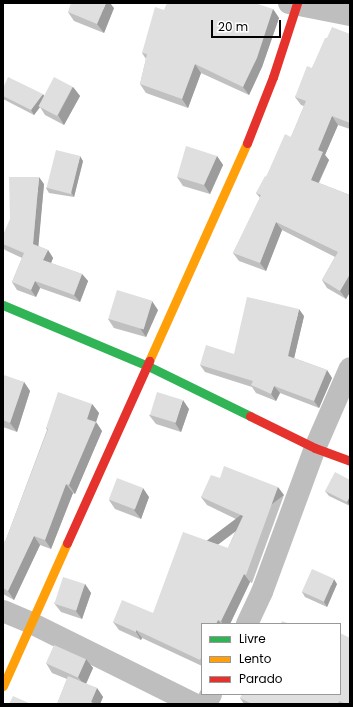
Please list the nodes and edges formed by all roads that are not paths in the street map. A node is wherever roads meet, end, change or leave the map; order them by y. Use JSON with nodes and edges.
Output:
{"nodes":[{"id":1,"x":294,"y":4,"type":"edge"},
{"id":2,"x":350,"y":15,"type":"edge"},
{"id":3,"x":3,"y":305,"type":"edge"},
{"id":4,"x":146,"y":365,"type":"junction"},
{"id":5,"x":350,"y":368,"type":"edge"},
{"id":6,"x":315,"y":448,"type":"junction"},
{"id":7,"x":350,"y":461,"type":"edge"},
{"id":8,"x":3,"y":611,"type":"edge"},
{"id":9,"x":31,"y":623,"type":"junction"},
{"id":10,"x":247,"y":623,"type":"edge"},
{"id":11,"x":3,"y":686,"type":"edge"},
{"id":12,"x":210,"y":695,"type":"edge"},
{"id":13,"x":194,"y":704,"type":"edge"},
{"id":14,"x":206,"y":704,"type":"edge"}],
"edges":[{"from":1,"to":2,"type":"street"},
{"from":1,"to":4,"type":"street"},
{"from":3,"to":4,"type":"street"},
{"from":4,"to":6,"type":"street"},
{"from":4,"to":9,"type":"street"},
{"from":5,"to":6,"type":"street"},
{"from":6,"to":7,"type":"street"},
{"from":6,"to":10,"type":"street"},
{"from":8,"to":9,"type":"street"},
{"from":9,"to":11,"type":"street"},
{"from":9,"to":13,"type":"street"},
{"from":12,"to":14,"type":"street"}]}
